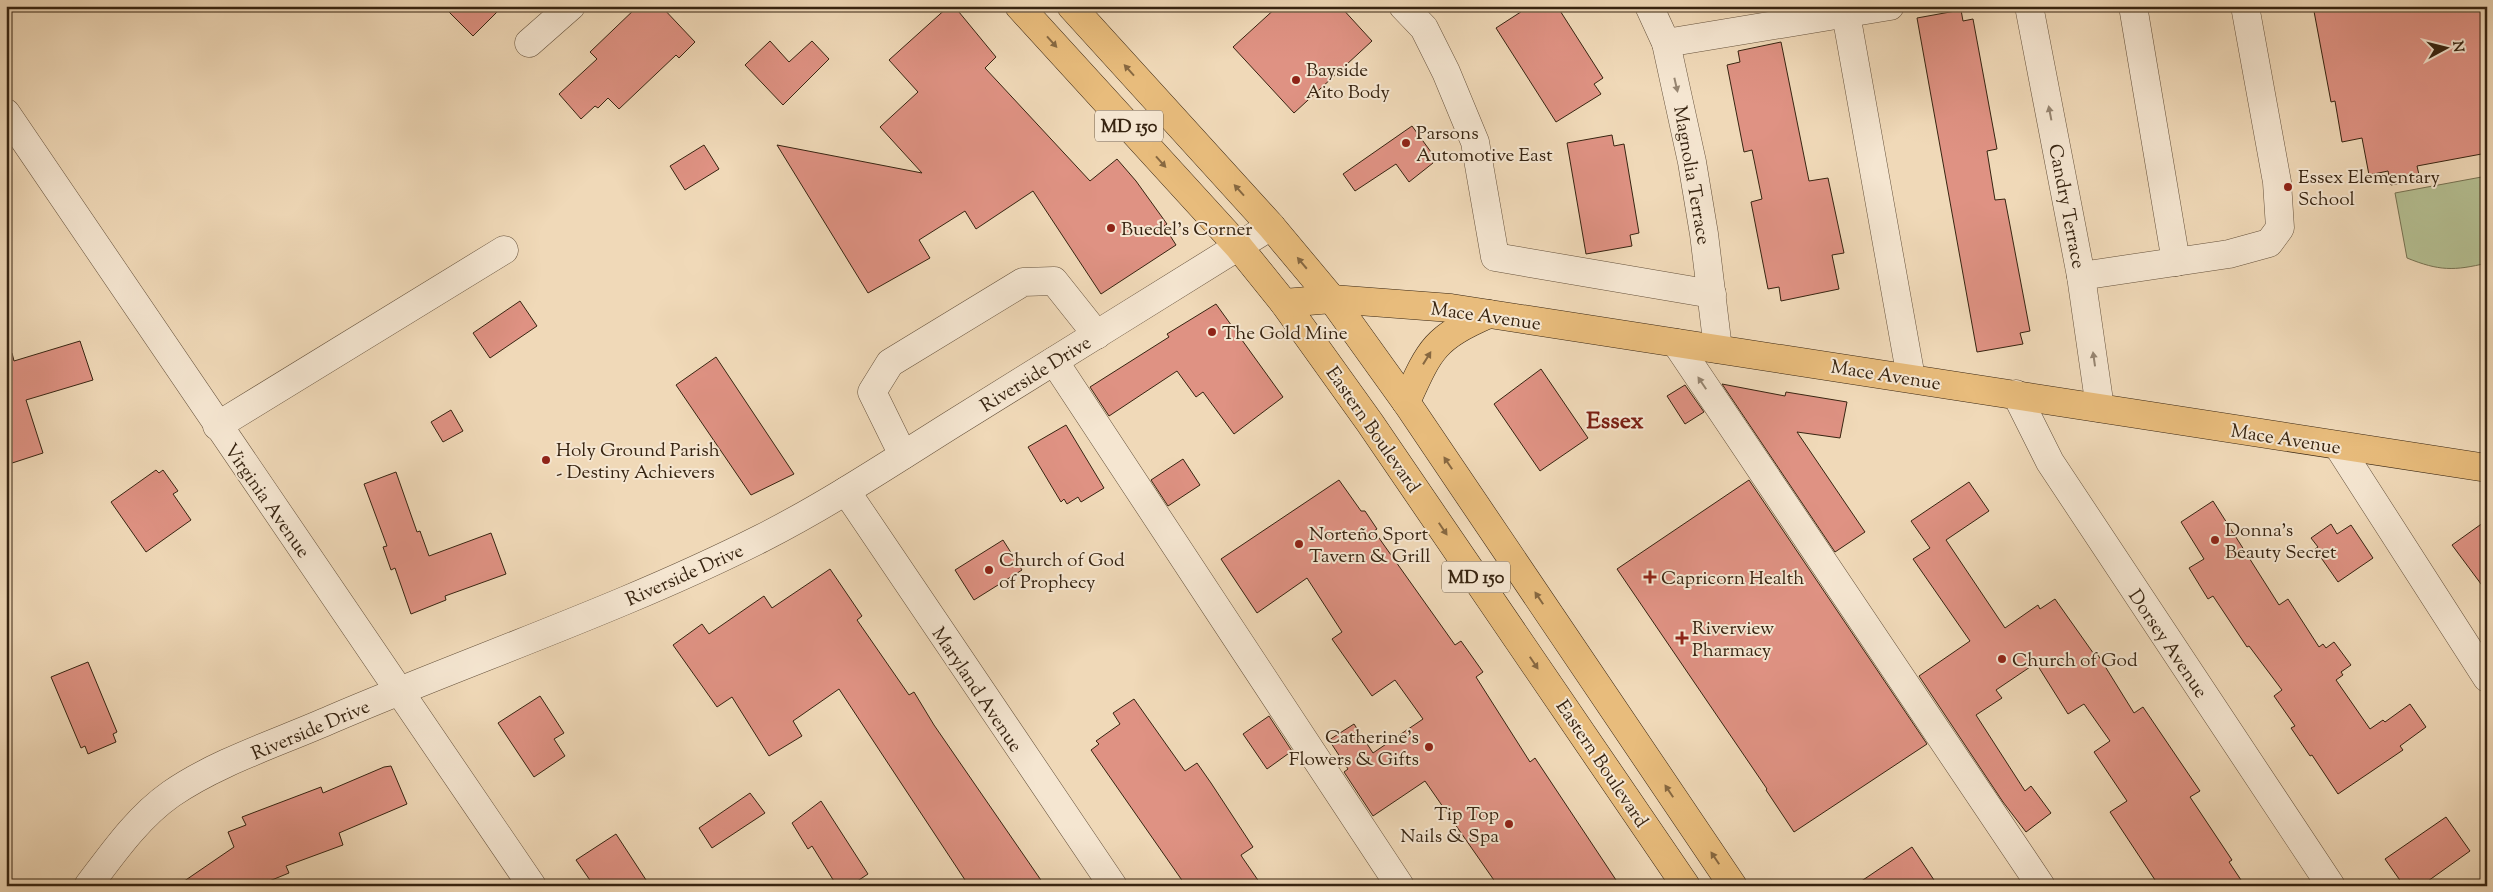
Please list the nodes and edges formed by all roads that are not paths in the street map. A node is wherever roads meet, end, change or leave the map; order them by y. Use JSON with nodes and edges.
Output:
{"nodes":[{"id":1,"x":571,"y":6,"type":"edge"},
{"id":2,"x":1019,"y":6,"type":"edge"},
{"id":3,"x":1070,"y":6,"type":"edge"},
{"id":4,"x":1403,"y":6,"type":"edge"},
{"id":5,"x":1649,"y":6,"type":"edge"},
{"id":6,"x":1890,"y":6,"type":"edge"},
{"id":7,"x":2029,"y":6,"type":"edge"},
{"id":8,"x":2133,"y":6,"type":"edge"},
{"id":9,"x":2245,"y":6,"type":"edge"},
{"id":10,"x":1846,"y":14,"type":"junction"},
{"id":11,"x":529,"y":43,"type":"dead end"},
{"id":12,"x":1666,"y":43,"type":"junction"},
{"id":13,"x":6,"y":114,"type":"edge"},
{"id":14,"x":1271,"y":226,"type":"junction"},
{"id":15,"x":1238,"y":246,"type":"junction"},
{"id":16,"x":504,"y":250,"type":"dead end"},
{"id":17,"x":2176,"y":262,"type":"junction"},
{"id":18,"x":2081,"y":276,"type":"junction"},
{"id":19,"x":1712,"y":294,"type":"junction"},
{"id":20,"x":1332,"y":299,"type":"junction"},
{"id":21,"x":1284,"y":302,"type":"junction"},
{"id":22,"x":1489,"y":314,"type":"junction"},
{"id":23,"x":1097,"y":335,"type":"junction"},
{"id":24,"x":1676,"y":343,"type":"junction"},
{"id":25,"x":1718,"y":349,"type":"junction"},
{"id":26,"x":1054,"y":361,"type":"junction"},
{"id":27,"x":1911,"y":378,"type":"junction"},
{"id":28,"x":2016,"y":394,"type":"junction"},
{"id":29,"x":1406,"y":402,"type":"junction"},
{"id":30,"x":2100,"y":408,"type":"junction"},
{"id":31,"x":217,"y":426,"type":"junction"},
{"id":32,"x":2338,"y":446,"type":"junction"},
{"id":33,"x":903,"y":455,"type":"junction"},
{"id":34,"x":2487,"y":468,"type":"edge"},
{"id":35,"x":846,"y":490,"type":"junction"},
{"id":36,"x":2487,"y":678,"type":"edge"},
{"id":37,"x":400,"y":690,"type":"junction"},
{"id":38,"x":1696,"y":831,"type":"junction"},
{"id":39,"x":1664,"y":854,"type":"junction"},
{"id":40,"x":88,"y":886,"type":"edge"},
{"id":41,"x":532,"y":886,"type":"edge"},
{"id":42,"x":1112,"y":886,"type":"edge"},
{"id":43,"x":1400,"y":886,"type":"edge"},
{"id":44,"x":1686,"y":886,"type":"edge"},
{"id":45,"x":1733,"y":886,"type":"edge"},
{"id":46,"x":2041,"y":886,"type":"edge"},
{"id":47,"x":2331,"y":886,"type":"edge"}],
"edges":[{"from":1,"to":11,"type":"street"},
{"from":2,"to":15,"type":"main road","name":"Eastern Boulevard","number":"MD 150","one_way":true},
{"from":14,"to":3,"type":"main road","name":"Eastern Boulevard","number":"MD 150","one_way":true},
{"from":4,"to":19,"type":"street"},
{"from":5,"to":12,"type":"street","name":"Magnolia Terrace"},
{"from":6,"to":10,"type":"street"},
{"from":18,"to":7,"type":"street","name":"Candry Terrace","one_way":true},
{"from":8,"to":17,"type":"street"},
{"from":9,"to":17,"type":"street"},
{"from":10,"to":12,"type":"street"},
{"from":10,"to":27,"type":"street"},
{"from":12,"to":19,"type":"street","name":"Magnolia Terrace","one_way":true},
{"from":13,"to":31,"type":"street","name":"Virginia Avenue"},
{"from":14,"to":15,"type":"street","name":"Riverside Drive"},
{"from":20,"to":14,"type":"main road","name":"Eastern Boulevard","number":"MD 150","one_way":true},
{"from":15,"to":21,"type":"main road","name":"Eastern Boulevard","number":"MD 150"},
{"from":15,"to":23,"type":"street","name":"Riverside Drive"},
{"from":16,"to":31,"type":"street"},
{"from":17,"to":18,"type":"street"},
{"from":30,"to":18,"type":"street","name":"Candry Terrace","one_way":true},
{"from":19,"to":25,"type":"street","name":"Magnolia Terrace"},
{"from":20,"to":21,"type":"main road","name":"Mace Avenue"},
{"from":20,"to":22,"type":"main road","name":"Mace Avenue"},
{"from":20,"to":29,"type":"main road","name":"Eastern Boulevard","number":"MD 150"},
{"from":21,"to":39,"type":"main road","name":"Eastern Boulevard","number":"MD 150","one_way":true},
{"from":22,"to":24,"type":"main road","name":"Mace Avenue"},
{"from":29,"to":22,"type":"main road","one_way":true},
{"from":23,"to":26,"type":"street","name":"Riverside Drive"},
{"from":23,"to":33,"type":"street"},
{"from":24,"to":25,"type":"main road","name":"Mace Avenue"},
{"from":46,"to":24,"type":"street","one_way":true},
{"from":25,"to":27,"type":"main road","name":"Mace Avenue"},
{"from":26,"to":33,"type":"street","name":"Riverside Drive"},
{"from":26,"to":43,"type":"street"},
{"from":27,"to":28,"type":"main road","name":"Mace Avenue"},
{"from":28,"to":30,"type":"main road","name":"Mace Avenue"},
{"from":28,"to":47,"type":"street","name":"Dorsey Avenue"},
{"from":38,"to":29,"type":"main road","name":"Eastern Boulevard","number":"MD 150","one_way":true},
{"from":30,"to":32,"type":"main road","name":"Mace Avenue"},
{"from":31,"to":37,"type":"street","name":"Virginia Avenue"},
{"from":32,"to":34,"type":"main road","name":"Mace Avenue"},
{"from":32,"to":36,"type":"street"},
{"from":33,"to":35,"type":"street","name":"Riverside Drive"},
{"from":35,"to":37,"type":"street","name":"Riverside Drive"},
{"from":35,"to":42,"type":"street","name":"Maryland Avenue"},
{"from":37,"to":40,"type":"street","name":"Riverside Drive"},
{"from":37,"to":41,"type":"street","name":"Virginia Avenue"},
{"from":38,"to":39,"type":"main road"},
{"from":45,"to":38,"type":"main road","name":"Eastern Boulevard","number":"MD 150","one_way":true},
{"from":39,"to":44,"type":"main road","name":"Eastern Boulevard","number":"MD 150"}]}
